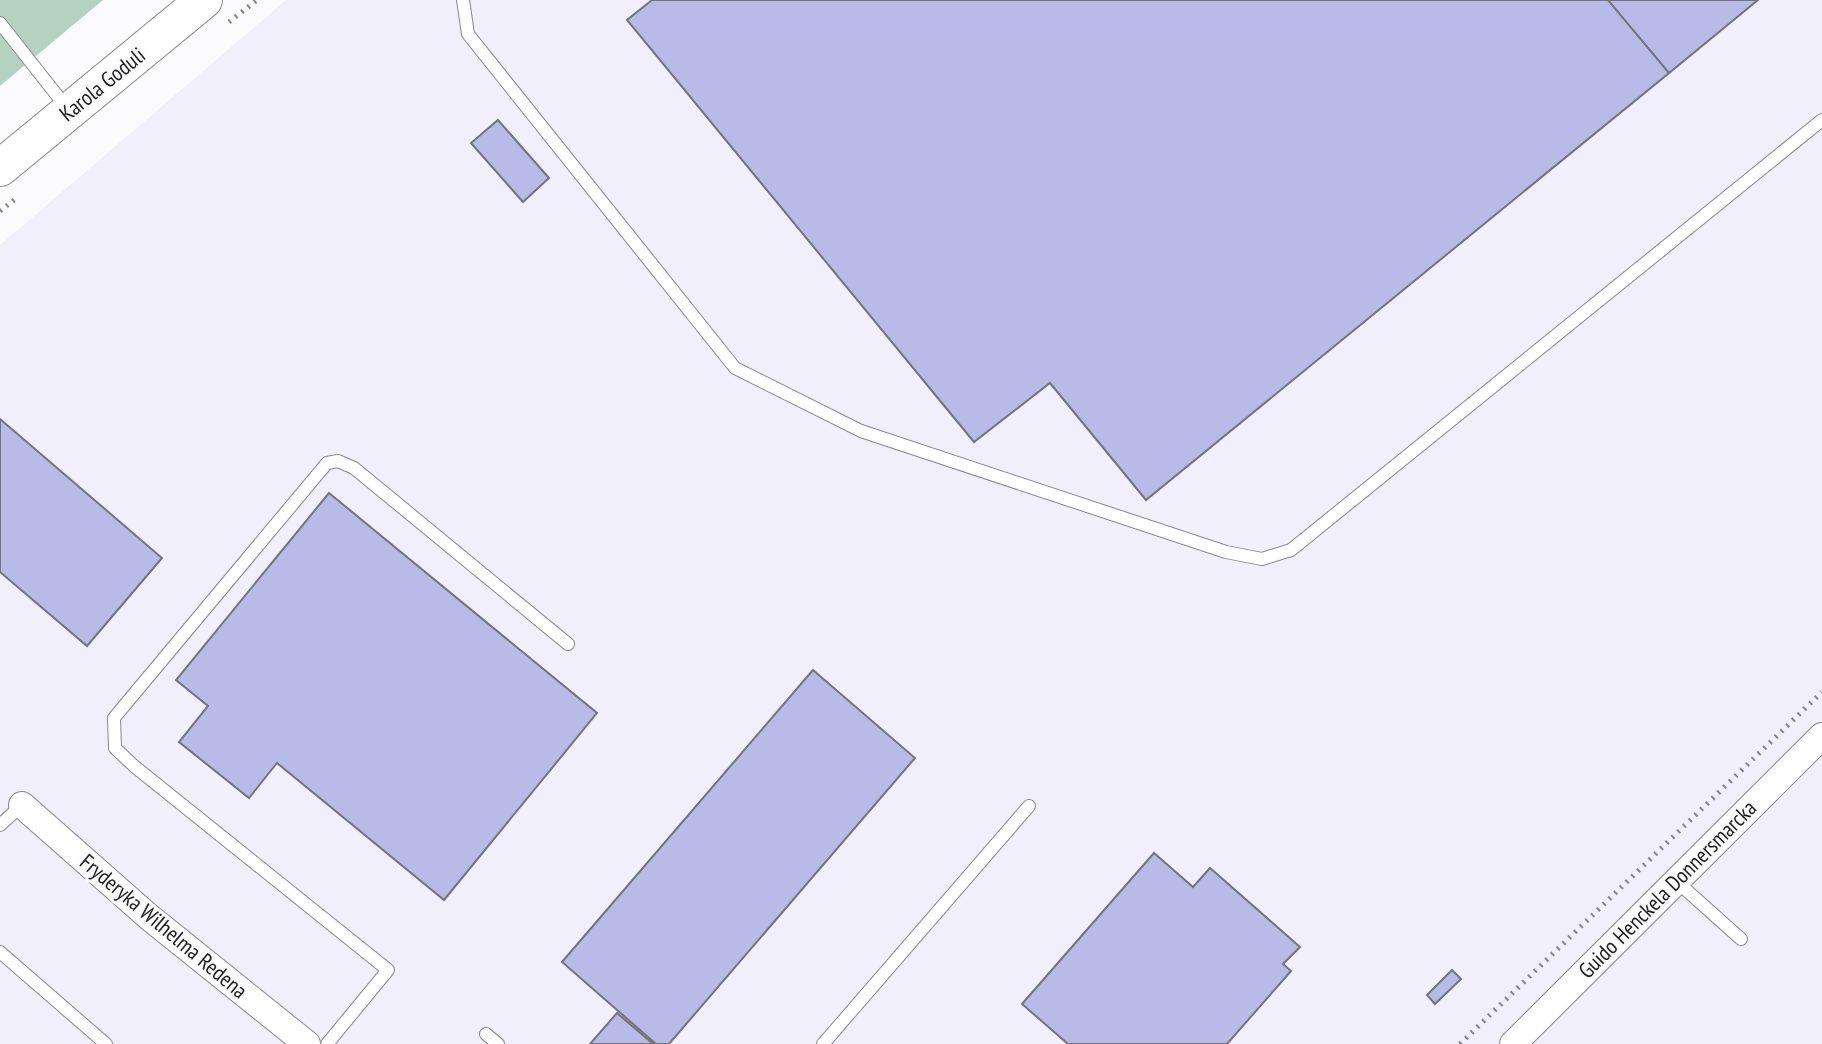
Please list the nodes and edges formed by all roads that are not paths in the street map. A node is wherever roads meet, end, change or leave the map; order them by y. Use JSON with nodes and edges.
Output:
{"nodes":[{"id":1,"x":204,"y":0,"type":"edge"},
{"id":2,"x":463,"y":0,"type":"edge"},
{"id":3,"x":0,"y":23,"type":"edge"},
{"id":4,"x":69,"y":111,"type":"junction"},
{"id":5,"x":1822,"y":120,"type":"edge"},
{"id":6,"x":0,"y":168,"type":"edge"},
{"id":7,"x":568,"y":644,"type":"dead end"},
{"id":8,"x":1822,"y":736,"type":"edge"},
{"id":9,"x":22,"y":805,"type":"joint"},
{"id":10,"x":1029,"y":806,"type":"dead end"},
{"id":11,"x":0,"y":825,"type":"edge"},
{"id":12,"x":1675,"y":880,"type":"junction"},
{"id":13,"x":1741,"y":939,"type":"dead end"},
{"id":14,"x":0,"y":952,"type":"edge"},
{"id":15,"x":486,"y":1034,"type":"dead end"},
{"id":16,"x":1523,"y":1041,"type":"edge"},
{"id":17,"x":106,"y":1044,"type":"edge"},
{"id":18,"x":307,"y":1044,"type":"edge"},
{"id":19,"x":327,"y":1044,"type":"edge"},
{"id":20,"x":498,"y":1044,"type":"edge"},
{"id":21,"x":823,"y":1044,"type":"edge"}],
"edges":[{"from":1,"to":4,"type":"street","name":"Karola Goduli"},
{"from":2,"to":5,"type":"lane"},
{"from":3,"to":4,"type":"lane"},
{"from":4,"to":6,"type":"street","name":"Karola Goduli"},
{"from":7,"to":19,"type":"lane"},
{"from":8,"to":12,"type":"street","name":"Guido Henckela Donnersmarcka"},
{"from":9,"to":11,"type":"lane"},
{"from":9,"to":18,"type":"street","name":"Fryderyka Wilhelma Redena"},
{"from":10,"to":21,"type":"lane"},
{"from":12,"to":13,"type":"lane"},
{"from":12,"to":16,"type":"street","name":"Guido Henckela Donnersmarcka"},
{"from":14,"to":17,"type":"lane"},
{"from":15,"to":20,"type":"lane"}]}
